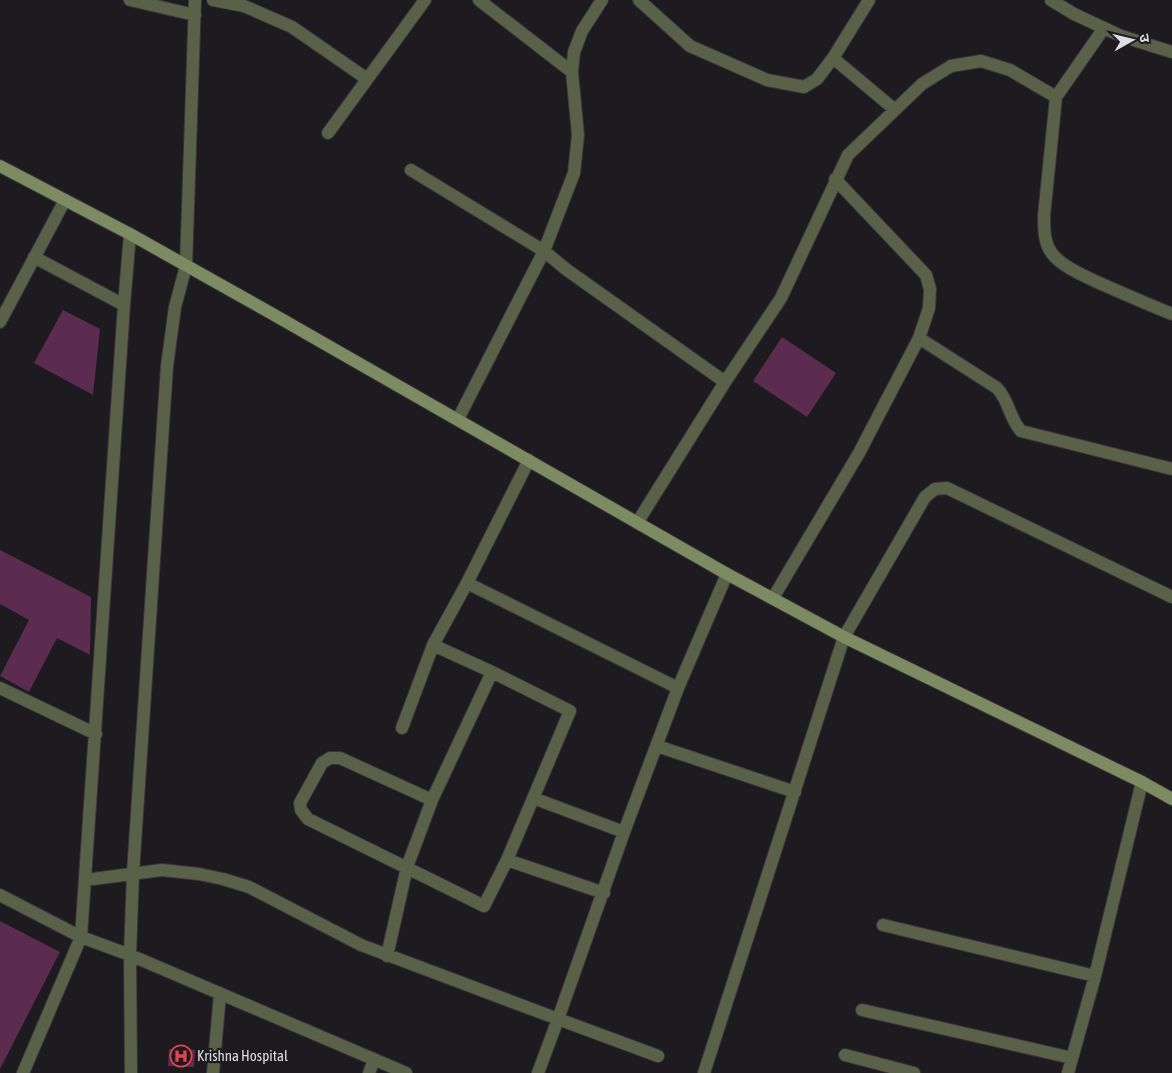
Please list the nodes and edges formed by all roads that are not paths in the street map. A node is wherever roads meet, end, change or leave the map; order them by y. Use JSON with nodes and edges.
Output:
{"nodes":[{"id":1,"x":130,"y":0,"type":"edge"},
{"id":2,"x":195,"y":0,"type":"edge"},
{"id":3,"x":212,"y":0,"type":"edge"},
{"id":4,"x":425,"y":0,"type":"edge"},
{"id":5,"x":479,"y":0,"type":"edge"},
{"id":6,"x":602,"y":0,"type":"edge"},
{"id":7,"x":639,"y":0,"type":"edge"},
{"id":8,"x":870,"y":0,"type":"edge"},
{"id":9,"x":1051,"y":0,"type":"edge"},
{"id":10,"x":195,"y":15,"type":"junction"},
{"id":11,"x":1104,"y":28,"type":"junction"},
{"id":12,"x":1172,"y":52,"type":"edge"},
{"id":13,"x":833,"y":58,"type":"junction"},
{"id":14,"x":572,"y":72,"type":"junction"},
{"id":15,"x":367,"y":79,"type":"junction"},
{"id":16,"x":1056,"y":96,"type":"junction"},
{"id":17,"x":894,"y":109,"type":"junction"},
{"id":18,"x":328,"y":133,"type":"dead end"},
{"id":19,"x":0,"y":166,"type":"edge"},
{"id":20,"x":411,"y":170,"type":"dead end"},
{"id":21,"x":836,"y":178,"type":"junction"},
{"id":22,"x":65,"y":200,"type":"junction"},
{"id":23,"x":130,"y":234,"type":"junction"},
{"id":24,"x":544,"y":251,"type":"junction"},
{"id":25,"x":34,"y":257,"type":"junction"},
{"id":26,"x":186,"y":266,"type":"junction"},
{"id":27,"x":124,"y":305,"type":"junction"},
{"id":28,"x":1172,"y":314,"type":"edge"},
{"id":29,"x":0,"y":322,"type":"edge"},
{"id":30,"x":919,"y":338,"type":"junction"},
{"id":31,"x":725,"y":382,"type":"junction"},
{"id":32,"x":458,"y":418,"type":"junction"},
{"id":33,"x":529,"y":460,"type":"junction"},
{"id":34,"x":1172,"y":469,"type":"edge"},
{"id":35,"x":637,"y":523,"type":"junction"},
{"id":36,"x":727,"y":574,"type":"junction"},
{"id":37,"x":467,"y":583,"type":"junction"},
{"id":38,"x":1172,"y":597,"type":"edge"},
{"id":39,"x":773,"y":598,"type":"junction"},
{"id":40,"x":844,"y":637,"type":"junction"},
{"id":41,"x":433,"y":645,"type":"junction"},
{"id":42,"x":492,"y":672,"type":"junction"},
{"id":43,"x":0,"y":688,"type":"edge"},
{"id":44,"x":678,"y":688,"type":"junction"},
{"id":45,"x":402,"y":728,"type":"dead end"},
{"id":46,"x":96,"y":734,"type":"junction"},
{"id":47,"x":657,"y":746,"type":"junction"},
{"id":48,"x":1142,"y":782,"type":"junction"},
{"id":49,"x":795,"y":792,"type":"junction"},
{"id":50,"x":533,"y":798,"type":"junction"},
{"id":51,"x":1172,"y":799,"type":"edge"},
{"id":52,"x":432,"y":800,"type":"junction"},
{"id":53,"x":624,"y":832,"type":"junction"},
{"id":54,"x":506,"y":860,"type":"junction"},
{"id":55,"x":407,"y":867,"type":"junction"},
{"id":56,"x":133,"y":873,"type":"junction"},
{"id":57,"x":86,"y":880,"type":"junction"},
{"id":58,"x":604,"y":893,"type":"junction"},
{"id":59,"x":0,"y":894,"type":"edge"},
{"id":60,"x":882,"y":925,"type":"dead end"},
{"id":61,"x":81,"y":938,"type":"junction"},
{"id":62,"x":130,"y":955,"type":"junction"},
{"id":63,"x":387,"y":956,"type":"junction"},
{"id":64,"x":1095,"y":976,"type":"junction"},
{"id":65,"x":220,"y":994,"type":"junction"},
{"id":66,"x":862,"y":1010,"type":"dead end"},
{"id":67,"x":558,"y":1019,"type":"junction"},
{"id":68,"x":845,"y":1055,"type":"dead end"},
{"id":69,"x":658,"y":1056,"type":"dead end"},
{"id":70,"x":1072,"y":1058,"type":"junction"},
{"id":71,"x":374,"y":1060,"type":"junction"},
{"id":72,"x":23,"y":1073,"type":"edge"},
{"id":73,"x":130,"y":1073,"type":"edge"},
{"id":74,"x":213,"y":1073,"type":"edge"},
{"id":75,"x":369,"y":1073,"type":"edge"},
{"id":76,"x":406,"y":1073,"type":"edge"},
{"id":77,"x":538,"y":1073,"type":"edge"},
{"id":78,"x":704,"y":1073,"type":"edge"},
{"id":79,"x":914,"y":1073,"type":"edge"},
{"id":80,"x":1068,"y":1073,"type":"edge"}],
"edges":[{"from":1,"to":10,"type":"street"},
{"from":2,"to":10,"type":"street"},
{"from":3,"to":15,"type":"street"},
{"from":4,"to":15,"type":"street"},
{"from":5,"to":14,"type":"street"},
{"from":6,"to":14,"type":"street"},
{"from":7,"to":13,"type":"street"},
{"from":8,"to":13,"type":"street"},
{"from":9,"to":11,"type":"street"},
{"from":10,"to":26,"type":"street"},
{"from":11,"to":12,"type":"street"},
{"from":11,"to":16,"type":"street"},
{"from":13,"to":17,"type":"street"},
{"from":14,"to":24,"type":"street"},
{"from":15,"to":18,"type":"street"},
{"from":16,"to":17,"type":"street"},
{"from":16,"to":28,"type":"street"},
{"from":17,"to":21,"type":"street"},
{"from":19,"to":22,"type":"main road"},
{"from":20,"to":24,"type":"street"},
{"from":21,"to":30,"type":"street"},
{"from":21,"to":31,"type":"street"},
{"from":22,"to":23,"type":"main road"},
{"from":22,"to":25,"type":"street"},
{"from":23,"to":26,"type":"main road"},
{"from":23,"to":27,"type":"street"},
{"from":24,"to":31,"type":"street"},
{"from":24,"to":32,"type":"street"},
{"from":25,"to":27,"type":"street"},
{"from":25,"to":29,"type":"street"},
{"from":26,"to":32,"type":"main road"},
{"from":26,"to":56,"type":"street"},
{"from":27,"to":46,"type":"street"},
{"from":30,"to":34,"type":"street"},
{"from":30,"to":39,"type":"street"},
{"from":31,"to":35,"type":"street"},
{"from":32,"to":33,"type":"main road"},
{"from":33,"to":35,"type":"main road"},
{"from":33,"to":37,"type":"street"},
{"from":35,"to":36,"type":"main road"},
{"from":36,"to":39,"type":"main road"},
{"from":36,"to":44,"type":"street"},
{"from":37,"to":41,"type":"street"},
{"from":37,"to":44,"type":"street"},
{"from":38,"to":40,"type":"street"},
{"from":39,"to":40,"type":"main road"},
{"from":40,"to":48,"type":"main road"},
{"from":40,"to":49,"type":"street"},
{"from":41,"to":42,"type":"street"},
{"from":41,"to":45,"type":"street"},
{"from":42,"to":50,"type":"street"},
{"from":42,"to":52,"type":"street"},
{"from":43,"to":46,"type":"street"},
{"from":44,"to":47,"type":"street"},
{"from":46,"to":57,"type":"street"},
{"from":47,"to":49,"type":"street"},
{"from":47,"to":53,"type":"street"},
{"from":48,"to":51,"type":"main road"},
{"from":48,"to":64,"type":"street"},
{"from":49,"to":78,"type":"street"},
{"from":50,"to":53,"type":"street"},
{"from":50,"to":54,"type":"street"},
{"from":52,"to":55,"type":"street"},
{"from":52,"to":55,"type":"street"},
{"from":53,"to":58,"type":"street"},
{"from":54,"to":55,"type":"street"},
{"from":54,"to":58,"type":"street"},
{"from":55,"to":63,"type":"street"},
{"from":56,"to":57,"type":"street"},
{"from":56,"to":62,"type":"street"},
{"from":56,"to":63,"type":"street"},
{"from":57,"to":61,"type":"street"},
{"from":58,"to":67,"type":"street"},
{"from":59,"to":61,"type":"street"},
{"from":60,"to":64,"type":"street"},
{"from":61,"to":62,"type":"street"},
{"from":61,"to":72,"type":"street"},
{"from":62,"to":65,"type":"street"},
{"from":62,"to":73,"type":"street"},
{"from":63,"to":67,"type":"street"},
{"from":64,"to":70,"type":"street"},
{"from":65,"to":71,"type":"street"},
{"from":65,"to":74,"type":"street"},
{"from":66,"to":70,"type":"street"},
{"from":67,"to":69,"type":"street"},
{"from":67,"to":77,"type":"street"},
{"from":68,"to":79,"type":"street"},
{"from":70,"to":80,"type":"street"},
{"from":71,"to":75,"type":"street"},
{"from":71,"to":76,"type":"street"}]}
